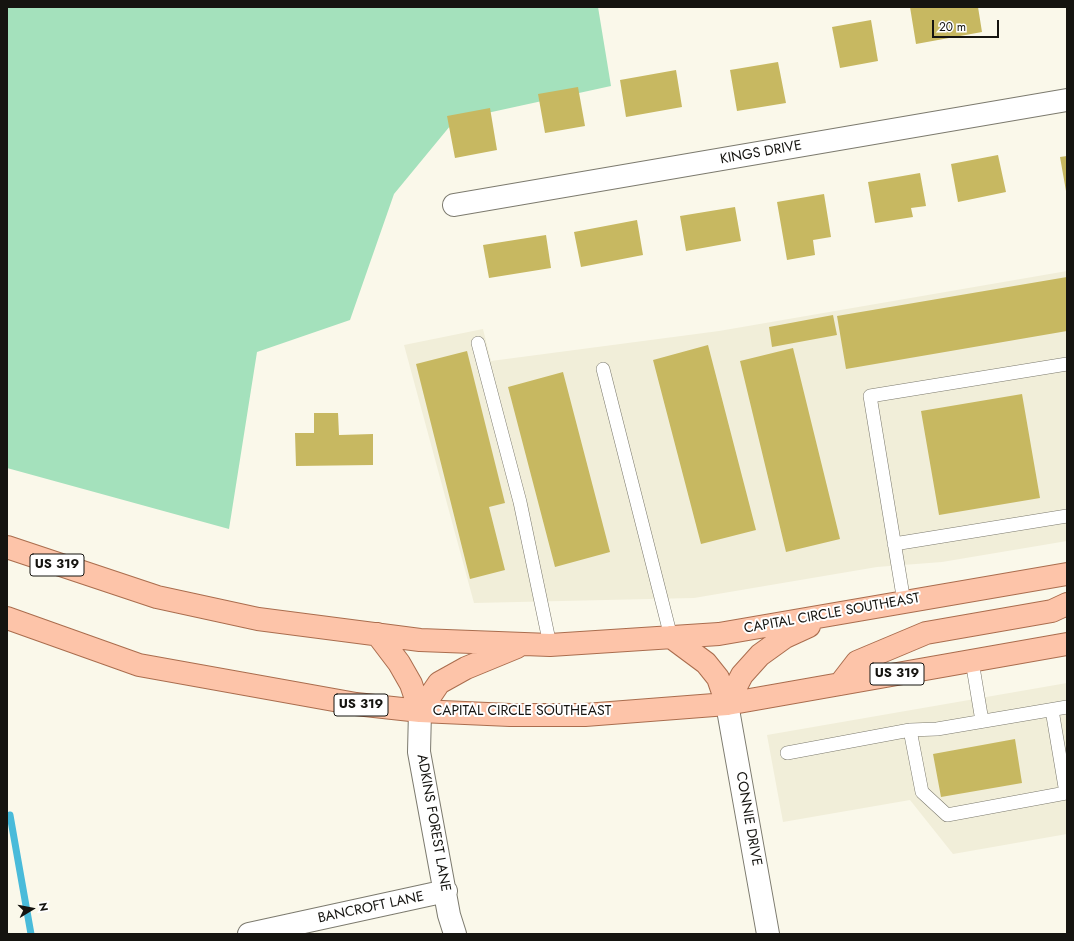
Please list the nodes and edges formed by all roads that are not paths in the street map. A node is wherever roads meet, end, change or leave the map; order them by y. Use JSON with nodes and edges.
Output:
{"nodes":[{"id":1,"x":1067,"y":100,"type":"edge"},
{"id":2,"x":454,"y":206,"type":"dead end"},
{"id":3,"x":478,"y":343,"type":"dead end"},
{"id":4,"x":1067,"y":364,"type":"edge"},
{"id":5,"x":603,"y":369,"type":"dead end"},
{"id":6,"x":1067,"y":516,"type":"edge"},
{"id":7,"x":894,"y":544,"type":"junction"},
{"id":8,"x":7,"y":547,"type":"edge"},
{"id":9,"x":1067,"y":574,"type":"edge"},
{"id":10,"x":904,"y":602,"type":"junction"},
{"id":11,"x":1067,"y":604,"type":"edge"},
{"id":12,"x":831,"y":615,"type":"junction"},
{"id":13,"x":7,"y":618,"type":"edge"},
{"id":14,"x":377,"y":634,"type":"junction"},
{"id":15,"x":671,"y":637,"type":"junction"},
{"id":16,"x":524,"y":644,"type":"junction"},
{"id":17,"x":1067,"y":644,"type":"edge"},
{"id":18,"x":550,"y":645,"type":"junction"},
{"id":19,"x":972,"y":661,"type":"junction"},
{"id":20,"x":840,"y":684,"type":"junction"},
{"id":21,"x":727,"y":704,"type":"junction"},
{"id":22,"x":1067,"y":707,"type":"edge"},
{"id":23,"x":1052,"y":710,"type":"junction"},
{"id":24,"x":420,"y":711,"type":"junction"},
{"id":25,"x":982,"y":721,"type":"junction"},
{"id":26,"x":910,"y":730,"type":"junction"},
{"id":27,"x":788,"y":753,"type":"dead end"},
{"id":28,"x":446,"y":891,"type":"junction"},
{"id":29,"x":249,"y":934,"type":"edge"},
{"id":30,"x":456,"y":934,"type":"edge"},
{"id":31,"x":768,"y":934,"type":"edge"}],
"edges":[{"from":1,"to":2,"type":"street","name":"KINGS DRIVE"},
{"from":3,"to":18,"type":"lane"},
{"from":4,"to":7,"type":"lane"},
{"from":5,"to":15,"type":"lane"},
{"from":6,"to":7,"type":"lane"},
{"from":7,"to":10,"type":"lane"},
{"from":8,"to":14,"type":"main road","name":"CAPITAL CIRCLE SOUTHEAST","number":"US 319"},
{"from":9,"to":10,"type":"main road","name":"CAPITAL CIRCLE SOUTHEAST","number":"US 319"},
{"from":10,"to":12,"type":"main road","name":"CAPITAL CIRCLE SOUTHEAST","number":"US 319"},
{"from":11,"to":20,"type":"main road"},
{"from":12,"to":15,"type":"main road","name":"CAPITAL CIRCLE SOUTHEAST","number":"US 319"},
{"from":12,"to":21,"type":"main road"},
{"from":13,"to":24,"type":"main road","name":"CAPITAL CIRCLE SOUTHEAST","number":"US 319"},
{"from":14,"to":16,"type":"main road","name":"CAPITAL CIRCLE SOUTHEAST","number":"US 319"},
{"from":14,"to":24,"type":"main road"},
{"from":15,"to":18,"type":"main road","name":"CAPITAL CIRCLE SOUTHEAST","number":"US 319"},
{"from":15,"to":21,"type":"main road"},
{"from":16,"to":18,"type":"main road","name":"CAPITAL CIRCLE SOUTHEAST","number":"US 319"},
{"from":16,"to":24,"type":"main road"},
{"from":17,"to":19,"type":"main road","name":"CAPITAL CIRCLE SOUTHEAST","number":"US 319"},
{"from":19,"to":20,"type":"main road","name":"CAPITAL CIRCLE SOUTHEAST","number":"US 319"},
{"from":19,"to":25,"type":"lane"},
{"from":20,"to":21,"type":"main road","name":"CAPITAL CIRCLE SOUTHEAST","number":"US 319"},
{"from":21,"to":24,"type":"main road","name":"CAPITAL CIRCLE SOUTHEAST","number":"US 319"},
{"from":21,"to":31,"type":"street","name":"CONNIE DRIVE"},
{"from":22,"to":23,"type":"lane"},
{"from":23,"to":25,"type":"lane"},
{"from":23,"to":26,"type":"lane"},
{"from":24,"to":28,"type":"street","name":"ADKINS FOREST LANE"},
{"from":25,"to":26,"type":"lane"},
{"from":26,"to":27,"type":"lane"},
{"from":28,"to":29,"type":"street","name":"BANCROFT LANE"},
{"from":28,"to":30,"type":"street","name":"ADKINS FOREST LANE"}]}
